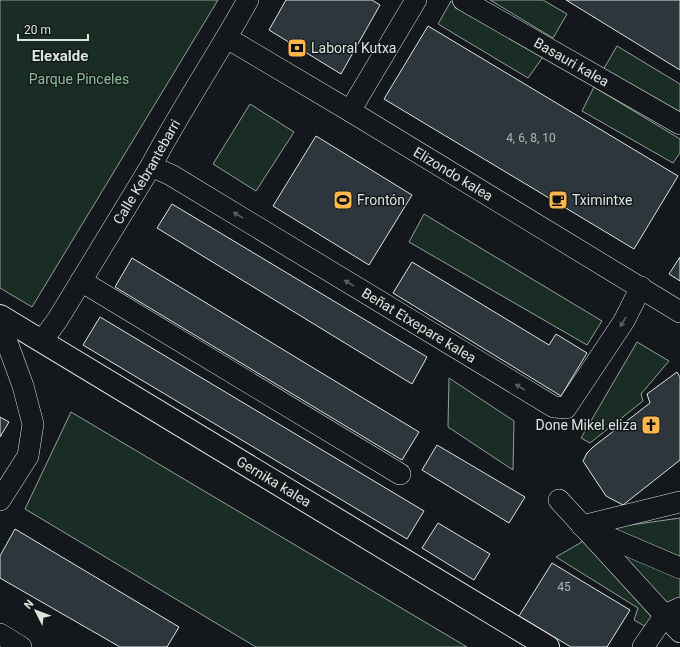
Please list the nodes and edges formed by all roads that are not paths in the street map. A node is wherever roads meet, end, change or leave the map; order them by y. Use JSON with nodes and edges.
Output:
{"nodes":[{"id":1,"x":248,"y":0,"type":"edge"},
{"id":2,"x":416,"y":0,"type":"edge"},
{"id":3,"x":463,"y":0,"type":"edge"},
{"id":4,"x":227,"y":38,"type":"junction"},
{"id":5,"x":350,"y":111,"type":"junction"},
{"id":6,"x":680,"y":124,"type":"edge"},
{"id":7,"x":151,"y":166,"type":"junction"},
{"id":8,"x":81,"y":281,"type":"junction"},
{"id":9,"x":641,"y":287,"type":"junction"},
{"id":10,"x":680,"y":312,"type":"edge"},
{"id":11,"x":0,"y":316,"type":"edge"},
{"id":12,"x":0,"y":323,"type":"edge"},
{"id":13,"x":42,"y":341,"type":"junction"},
{"id":14,"x":400,"y":474,"type":"dead end"},
{"id":15,"x":0,"y":500,"type":"edge"},
{"id":16,"x":559,"y":500,"type":"dead end"},
{"id":17,"x":680,"y":502,"type":"edge"},
{"id":18,"x":582,"y":526,"type":"junction"},
{"id":19,"x":680,"y":568,"type":"edge"},
{"id":20,"x":672,"y":612,"type":"edge"},
{"id":21,"x":680,"y":632,"type":"edge"},
{"id":22,"x":0,"y":634,"type":"edge"},
{"id":23,"x":21,"y":647,"type":"edge"},
{"id":24,"x":548,"y":647,"type":"edge"},
{"id":25,"x":643,"y":647,"type":"edge"}],
"edges":[{"from":1,"to":4,"type":"street","name":"Calle Kebrantebarri"},
{"from":2,"to":5,"type":"street"},
{"from":3,"to":6,"type":"street","name":"Basauri kalea"},
{"from":4,"to":5,"type":"street","name":"Elizondo kalea"},
{"from":4,"to":7,"type":"street","name":"Calle Kebrantebarri"},
{"from":5,"to":9,"type":"street","name":"Elizondo kalea"},
{"from":7,"to":8,"type":"street","name":"Calle Kebrantebarri"},
{"from":9,"to":7,"type":"street","name":"Beñat Etxepare kalea","one_way":true},
{"from":8,"to":13,"type":"street","name":"Calle Kebrantebarri"},
{"from":8,"to":14,"type":"street"},
{"from":9,"to":10,"type":"street","name":"Elizondo kalea"},
{"from":11,"to":13,"type":"main road","name":"Gernika kalea"},
{"from":12,"to":15,"type":"street"},
{"from":13,"to":24,"type":"main road","name":"Gernika kalea"},
{"from":16,"to":18,"type":"street"},
{"from":17,"to":18,"type":"street"},
{"from":18,"to":19,"type":"street"},
{"from":18,"to":20,"type":"street"},
{"from":20,"to":21,"type":"street"},
{"from":20,"to":25,"type":"street"},
{"from":22,"to":23,"type":"street"}]}
